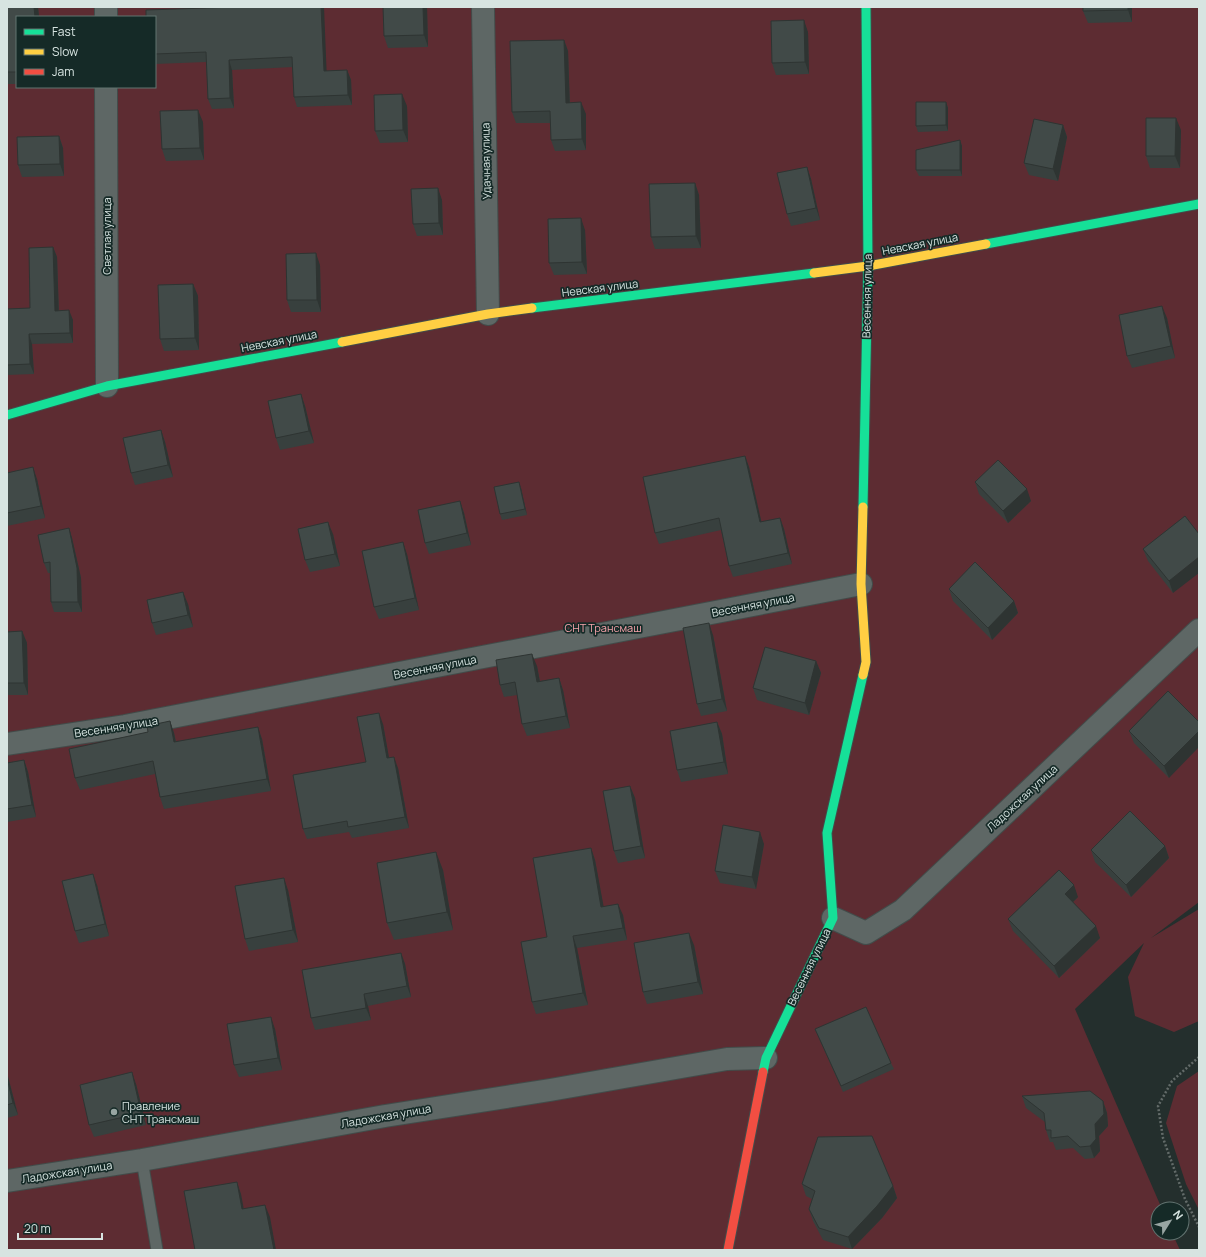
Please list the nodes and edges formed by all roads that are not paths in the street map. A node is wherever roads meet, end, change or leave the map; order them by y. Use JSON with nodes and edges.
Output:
{"nodes":[{"id":1,"x":483,"y":7,"type":"edge"},
{"id":2,"x":866,"y":7,"type":"edge"},
{"id":3,"x":106,"y":88,"type":"edge"},
{"id":4,"x":1199,"y":204,"type":"edge"},
{"id":5,"x":868,"y":266,"type":"junction"},
{"id":6,"x":488,"y":314,"type":"junction"},
{"id":7,"x":107,"y":386,"type":"junction"},
{"id":8,"x":7,"y":415,"type":"edge"},
{"id":9,"x":861,"y":584,"type":"junction"},
{"id":10,"x":1199,"y":630,"type":"edge"},
{"id":11,"x":7,"y":744,"type":"edge"},
{"id":12,"x":833,"y":918,"type":"junction"},
{"id":13,"x":766,"y":1058,"type":"junction"},
{"id":14,"x":142,"y":1160,"type":"junction"},
{"id":15,"x":7,"y":1181,"type":"edge"},
{"id":16,"x":157,"y":1250,"type":"edge"},
{"id":17,"x":728,"y":1250,"type":"edge"}],
"edges":[{"from":1,"to":6,"type":"street","name":"Удачная улица"},
{"from":2,"to":5,"type":"street","name":"Весенняя улица"},
{"from":3,"to":7,"type":"street","name":"Светлая улица"},
{"from":4,"to":5,"type":"street","name":"Невская улица"},
{"from":5,"to":6,"type":"street","name":"Невская улица"},
{"from":5,"to":9,"type":"street","name":"Весенняя улица"},
{"from":6,"to":7,"type":"street","name":"Невская улица"},
{"from":7,"to":8,"type":"street","name":"Невская улица"},
{"from":9,"to":11,"type":"street","name":"Весенняя улица"},
{"from":9,"to":12,"type":"street","name":"Весенняя улица"},
{"from":10,"to":12,"type":"street","name":"Ладожская улица"},
{"from":12,"to":13,"type":"street","name":"Весенняя улица"},
{"from":13,"to":14,"type":"street","name":"Ладожская улица"},
{"from":13,"to":17,"type":"street","name":"Весенняя улица"},
{"from":14,"to":15,"type":"street","name":"Ладожская улица"},
{"from":14,"to":16,"type":"lane"}]}
